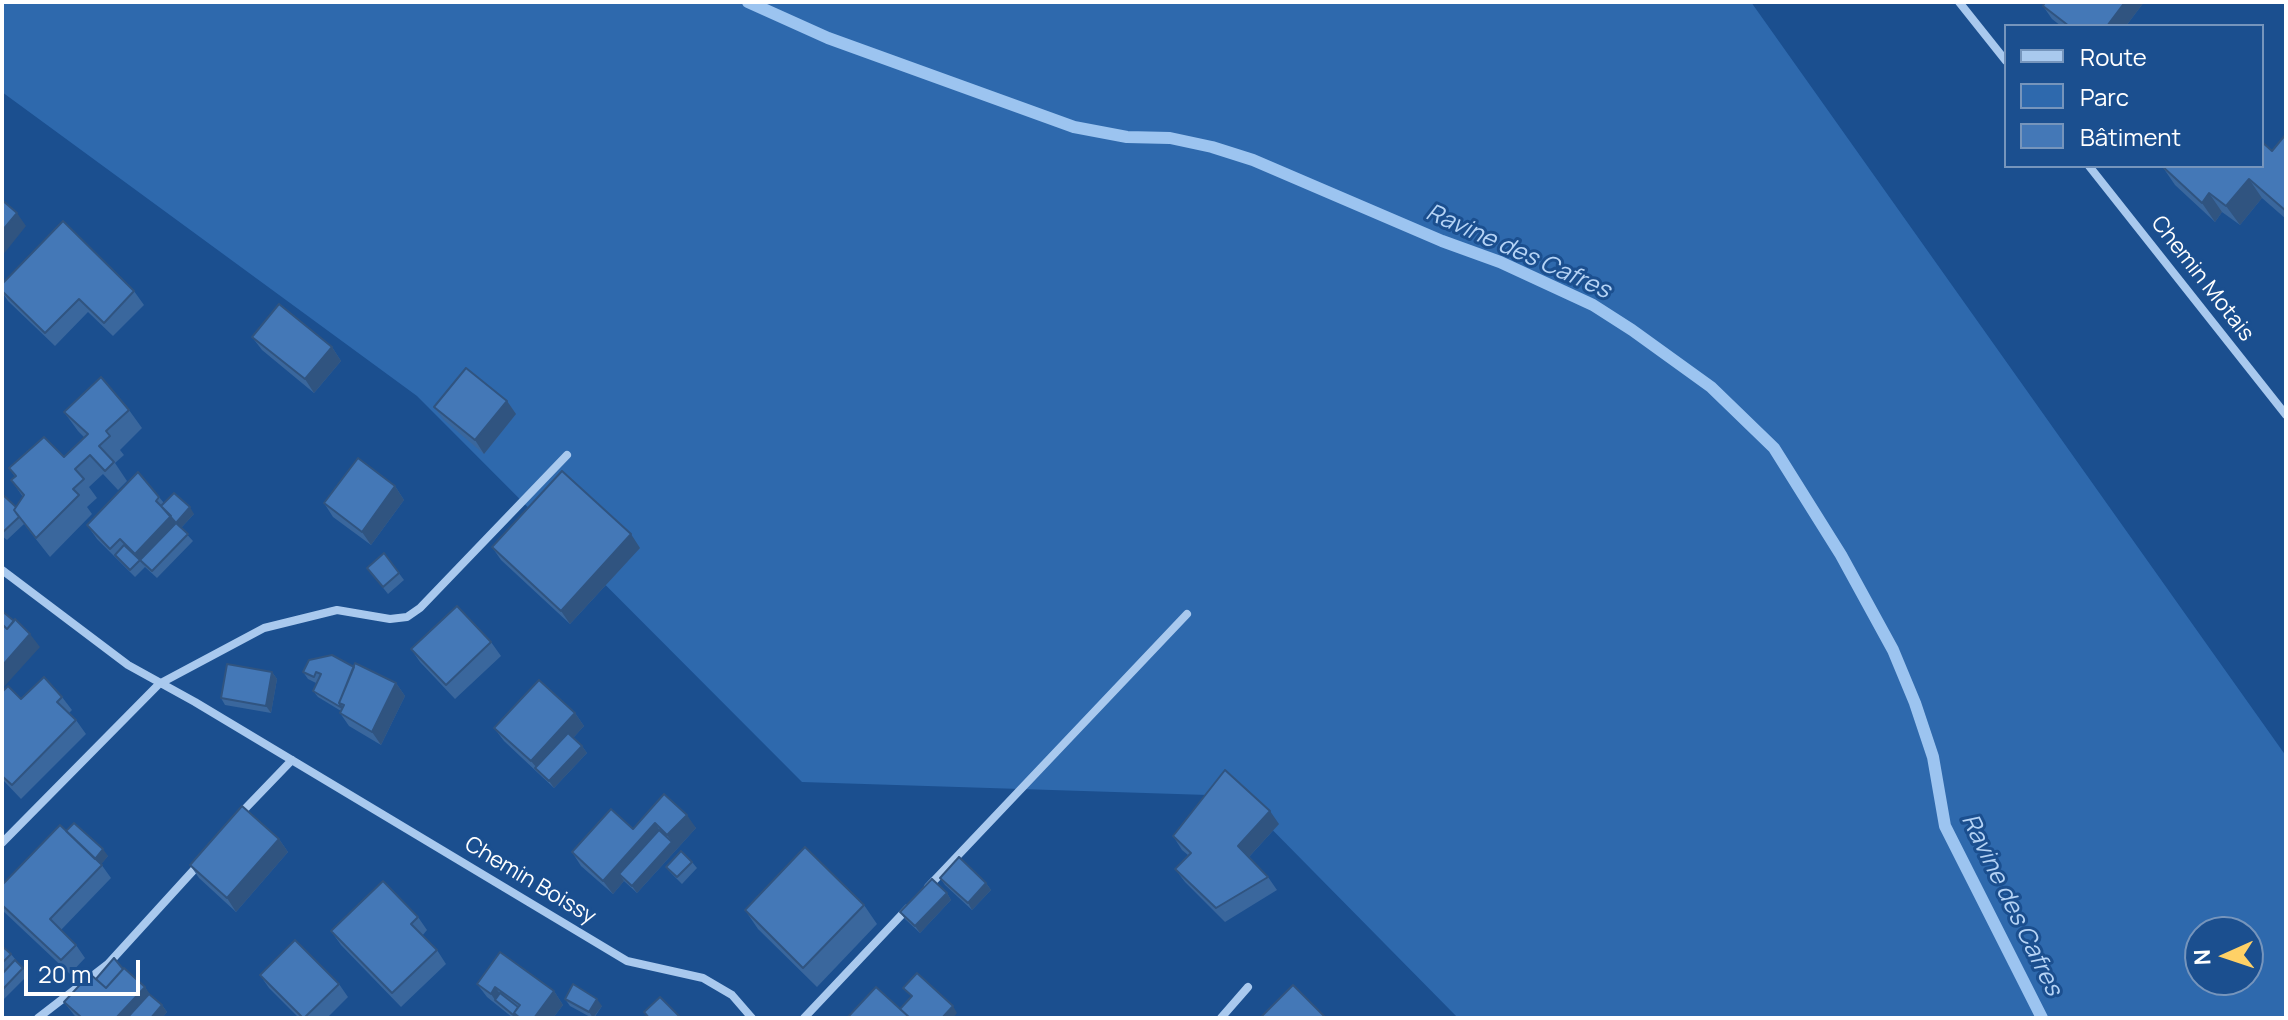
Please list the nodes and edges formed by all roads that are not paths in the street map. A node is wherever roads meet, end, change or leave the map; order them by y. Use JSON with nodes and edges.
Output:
{"nodes":[{"id":1,"x":1959,"y":2,"type":"edge"},
{"id":2,"x":2004,"y":58,"type":"edge"},
{"id":3,"x":2091,"y":168,"type":"edge"},
{"id":4,"x":2286,"y":415,"type":"edge"},
{"id":5,"x":567,"y":455,"type":"dead end"},
{"id":6,"x":2,"y":570,"type":"edge"},
{"id":7,"x":1187,"y":614,"type":"dead end"},
{"id":8,"x":159,"y":684,"type":"junction"},
{"id":9,"x":292,"y":760,"type":"junction"},
{"id":10,"x":235,"y":820,"type":"edge"},
{"id":11,"x":2,"y":843,"type":"edge"},
{"id":12,"x":206,"y":855,"type":"edge"},
{"id":13,"x":924,"y":891,"type":"edge"},
{"id":14,"x":913,"y":902,"type":"edge"},
{"id":15,"x":1248,"y":987,"type":"dead end"},
{"id":16,"x":38,"y":1018,"type":"edge"},
{"id":17,"x":752,"y":1018,"type":"edge"},
{"id":18,"x":804,"y":1018,"type":"edge"},
{"id":19,"x":1221,"y":1018,"type":"edge"}],
"edges":[{"from":1,"to":2,"type":"street"},
{"from":3,"to":4,"type":"street","name":"Chemin Motais"},
{"from":5,"to":8,"type":"street"},
{"from":6,"to":8,"type":"street","name":"Chemin Boissy"},
{"from":7,"to":13,"type":"street"},
{"from":8,"to":9,"type":"street","name":"Chemin Boissy"},
{"from":8,"to":11,"type":"street"},
{"from":9,"to":10,"type":"street"},
{"from":9,"to":17,"type":"street","name":"Chemin Boissy"},
{"from":12,"to":16,"type":"street"},
{"from":14,"to":18,"type":"street"},
{"from":15,"to":19,"type":"street"}]}
